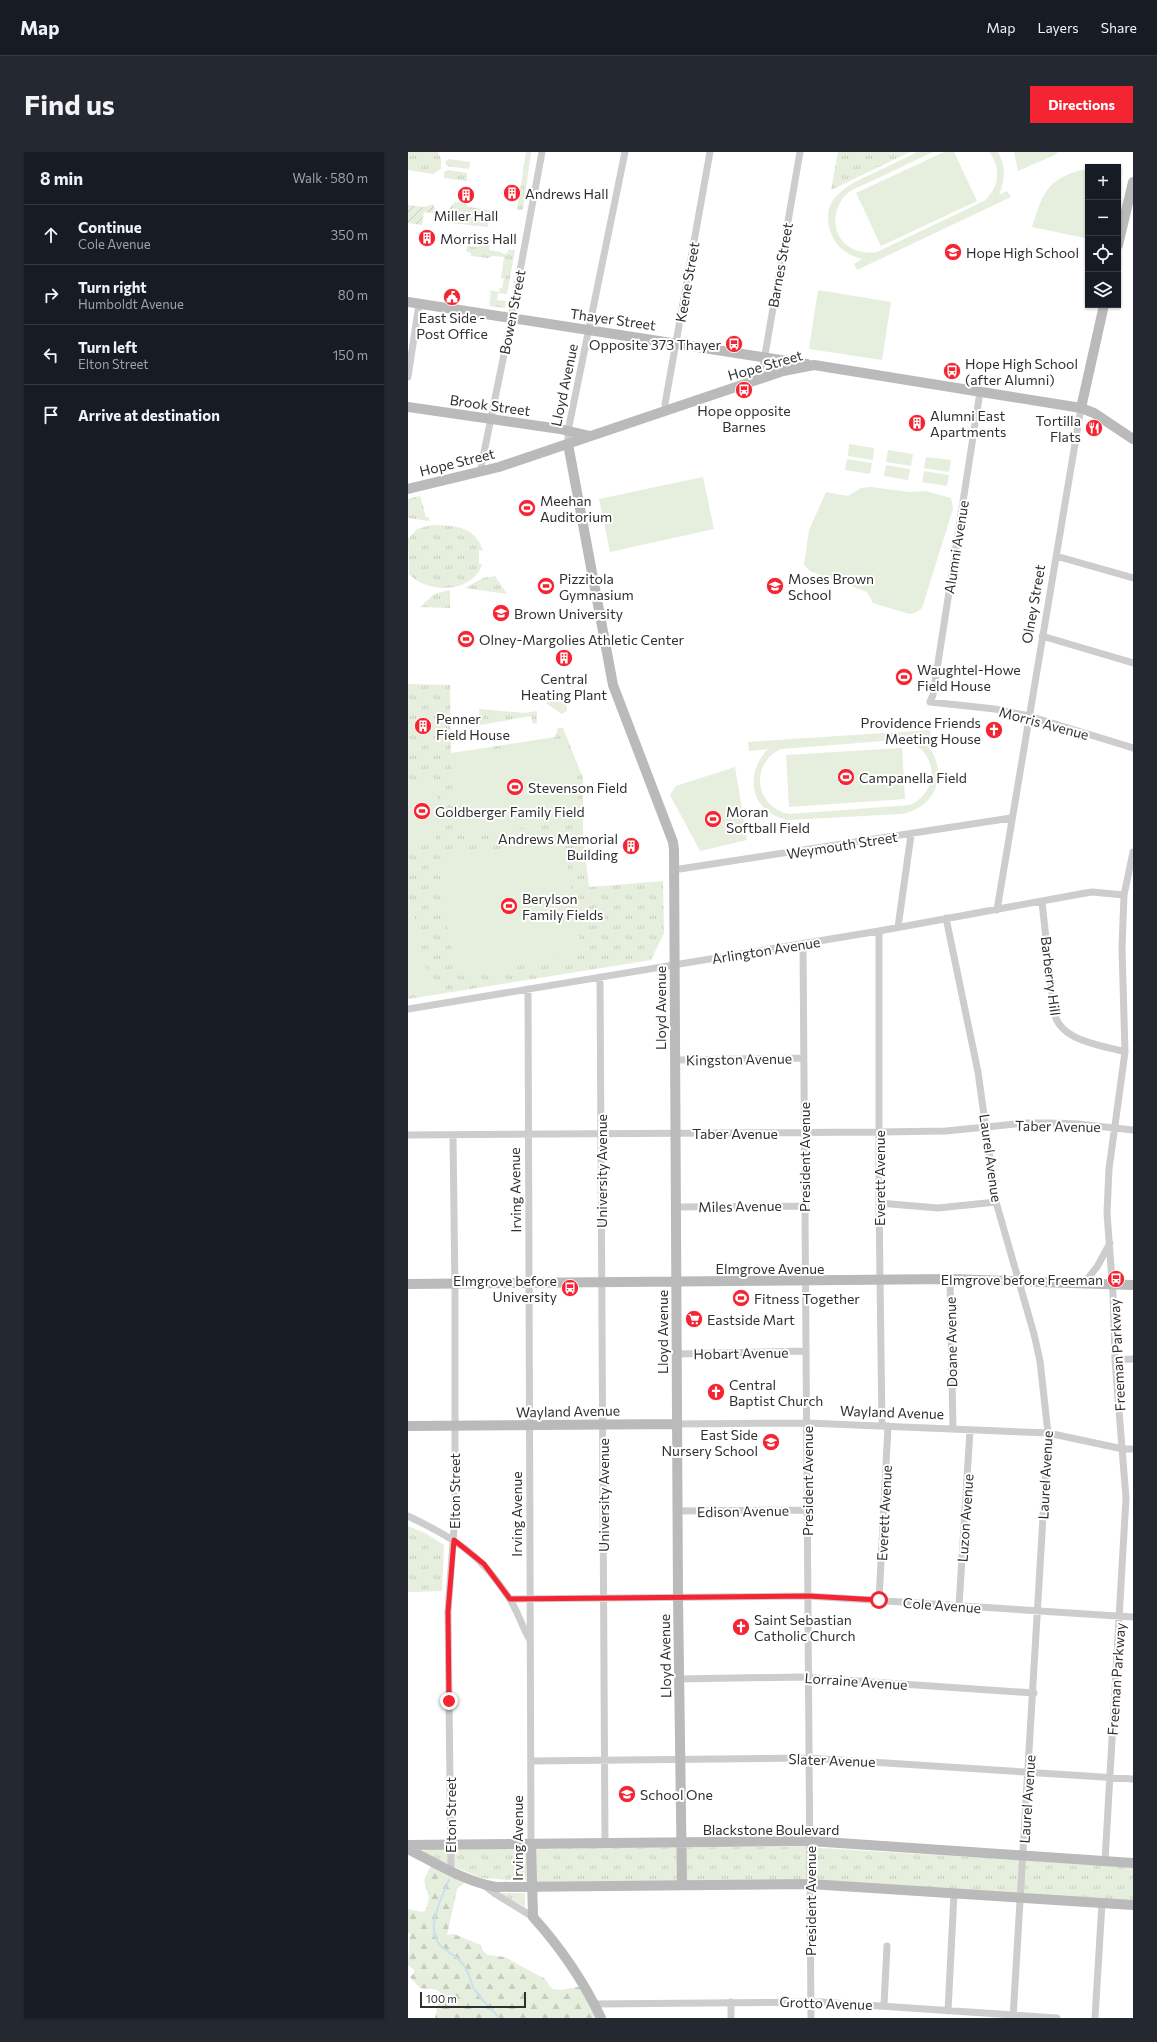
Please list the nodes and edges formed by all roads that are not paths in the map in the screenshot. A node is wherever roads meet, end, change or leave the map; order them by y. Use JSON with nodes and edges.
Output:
{"nodes":[{"id":1,"x":542,"y":152,"type":"edge"},
{"id":2,"x":625,"y":152,"type":"edge"},
{"id":3,"x":710,"y":152,"type":"edge"},
{"id":4,"x":800,"y":152,"type":"edge"},
{"id":5,"x":1133,"y":182,"type":"edge"},
{"id":6,"x":1120,"y":236,"type":"edge"},
{"id":7,"x":408,"y":302,"type":"edge"},
{"id":8,"x":419,"y":304,"type":"junction"},
{"id":9,"x":1103,"y":308,"type":"edge"},
{"id":10,"x":511,"y":319,"type":"junction"},
{"id":11,"x":590,"y":330,"type":"junction"},
{"id":12,"x":676,"y":343,"type":"junction"},
{"id":13,"x":765,"y":357,"type":"junction"},
{"id":14,"x":814,"y":365,"type":"junction"},
{"id":15,"x":408,"y":377,"type":"edge"},
{"id":16,"x":763,"y":378,"type":"junction"},
{"id":17,"x":980,"y":392,"type":"junction"},
{"id":18,"x":408,"y":407,"type":"edge"},
{"id":19,"x":1081,"y":408,"type":"junction"},
{"id":20,"x":666,"y":411,"type":"junction"},
{"id":21,"x":492,"y":419,"type":"junction"},
{"id":22,"x":568,"y":431,"type":"junction"},
{"id":23,"x":592,"y":436,"type":"junction"},
{"id":24,"x":1133,"y":439,"type":"edge"},
{"id":25,"x":568,"y":444,"type":"junction"},
{"id":26,"x":480,"y":472,"type":"junction"},
{"id":27,"x":408,"y":489,"type":"edge"},
{"id":28,"x":1056,"y":556,"type":"junction"},
{"id":29,"x":1133,"y":578,"type":"edge"},
{"id":30,"x":1042,"y":636,"type":"junction"},
{"id":31,"x":1133,"y":663,"type":"edge"},
{"id":32,"x":930,"y":702,"type":"joint"},
{"id":33,"x":1029,"y":716,"type":"junction"},
{"id":34,"x":1133,"y":748,"type":"edge"},
{"id":35,"x":1011,"y":818,"type":"junction"},
{"id":36,"x":910,"y":835,"type":"junction"},
{"id":37,"x":1133,"y":852,"type":"edge"},
{"id":38,"x":673,"y":870,"type":"junction"},
{"id":39,"x":1124,"y":895,"type":"junction"},
{"id":40,"x":1042,"y":902,"type":"junction"},
{"id":41,"x":998,"y":910,"type":"junction"},
{"id":42,"x":946,"y":918,"type":"junction"},
{"id":43,"x":898,"y":927,"type":"junction"},
{"id":44,"x":879,"y":931,"type":"junction"},
{"id":45,"x":803,"y":944,"type":"junction"},
{"id":46,"x":674,"y":964,"type":"junction"},
{"id":47,"x":600,"y":977,"type":"junction"},
{"id":48,"x":528,"y":988,"type":"junction"},
{"id":49,"x":408,"y":1009,"type":"edge"},
{"id":50,"x":1125,"y":1052,"type":"junction"},
{"id":51,"x":804,"y":1058,"type":"junction"},
{"id":52,"x":674,"y":1060,"type":"junction"},
{"id":53,"x":986,"y":1128,"type":"junction"},
{"id":54,"x":1114,"y":1128,"type":"junction"},
{"id":55,"x":1133,"y":1130,"type":"edge"},
{"id":56,"x":676,"y":1132,"type":"junction"},
{"id":57,"x":879,"y":1132,"type":"junction"},
{"id":58,"x":601,"y":1133,"type":"junction"},
{"id":59,"x":804,"y":1133,"type":"junction"},
{"id":60,"x":528,"y":1134,"type":"junction"},
{"id":61,"x":408,"y":1135,"type":"edge"},
{"id":62,"x":453,"y":1136,"type":"junction"},
{"id":63,"x":996,"y":1202,"type":"junction"},
{"id":64,"x":879,"y":1203,"type":"junction"},
{"id":65,"x":805,"y":1206,"type":"junction"},
{"id":66,"x":676,"y":1207,"type":"junction"},
{"id":67,"x":1110,"y":1242,"type":"junction"},
{"id":68,"x":881,"y":1280,"type":"junction"},
{"id":69,"x":950,"y":1280,"type":"junction"},
{"id":70,"x":1020,"y":1280,"type":"junction"},
{"id":71,"x":805,"y":1281,"type":"junction"},
{"id":72,"x":602,"y":1282,"type":"junction"},
{"id":73,"x":676,"y":1282,"type":"junction"},
{"id":74,"x":529,"y":1283,"type":"junction"},
{"id":75,"x":1084,"y":1283,"type":"junction"},
{"id":76,"x":408,"y":1284,"type":"edge"},
{"id":77,"x":455,"y":1284,"type":"junction"},
{"id":78,"x":1112,"y":1284,"type":"junction"},
{"id":79,"x":1133,"y":1285,"type":"edge"},
{"id":80,"x":806,"y":1351,"type":"junction"},
{"id":81,"x":677,"y":1354,"type":"junction"},
{"id":82,"x":1133,"y":1358,"type":"edge"},
{"id":83,"x":1114,"y":1360,"type":"junction"},
{"id":84,"x":806,"y":1423,"type":"junction"},
{"id":85,"x":603,"y":1424,"type":"junction"},
{"id":86,"x":677,"y":1424,"type":"junction"},
{"id":87,"x":530,"y":1425,"type":"junction"},
{"id":88,"x":408,"y":1426,"type":"edge"},
{"id":89,"x":455,"y":1426,"type":"junction"},
{"id":90,"x":885,"y":1426,"type":"junction"},
{"id":91,"x":953,"y":1429,"type":"junction"},
{"id":92,"x":970,"y":1430,"type":"junction"},
{"id":93,"x":1048,"y":1432,"type":"junction"},
{"id":94,"x":1123,"y":1449,"type":"junction"},
{"id":95,"x":1133,"y":1449,"type":"edge"},
{"id":96,"x":807,"y":1510,"type":"junction"},
{"id":97,"x":678,"y":1511,"type":"junction"},
{"id":98,"x":408,"y":1516,"type":"edge"},
{"id":99,"x":454,"y":1540,"type":"junction"},
{"id":100,"x":808,"y":1596,"type":"junction"},
{"id":101,"x":678,"y":1598,"type":"junction"},
{"id":102,"x":510,"y":1599,"type":"junction"},
{"id":103,"x":531,"y":1599,"type":"junction"},
{"id":104,"x":604,"y":1599,"type":"junction"},
{"id":105,"x":879,"y":1600,"type":"junction"},
{"id":106,"x":959,"y":1606,"type":"junction"},
{"id":107,"x":1039,"y":1611,"type":"junction"},
{"id":108,"x":1120,"y":1617,"type":"junction"},
{"id":109,"x":1133,"y":1618,"type":"edge"},
{"id":110,"x":531,"y":1640,"type":"junction"},
{"id":111,"x":808,"y":1678,"type":"junction"},
{"id":112,"x":679,"y":1679,"type":"junction"},
{"id":113,"x":1034,"y":1693,"type":"junction"},
{"id":114,"x":680,"y":1758,"type":"junction"},
{"id":115,"x":809,"y":1758,"type":"junction"},
{"id":116,"x":605,"y":1760,"type":"junction"},
{"id":117,"x":531,"y":1761,"type":"junction"},
{"id":118,"x":1029,"y":1771,"type":"junction"},
{"id":119,"x":1110,"y":1777,"type":"junction"},
{"id":120,"x":1133,"y":1779,"type":"edge"},
{"id":121,"x":810,"y":1841,"type":"junction"},
{"id":122,"x":680,"y":1843,"type":"junction"},
{"id":123,"x":531,"y":1844,"type":"junction"},
{"id":124,"x":605,"y":1844,"type":"junction"},
{"id":125,"x":408,"y":1845,"type":"edge"},
{"id":126,"x":450,"y":1846,"type":"junction"},
{"id":127,"x":408,"y":1849,"type":"edge"},
{"id":128,"x":1023,"y":1856,"type":"junction"},
{"id":129,"x":1105,"y":1860,"type":"junction"},
{"id":130,"x":1133,"y":1862,"type":"edge"},
{"id":131,"x":451,"y":1870,"type":"junction"},
{"id":132,"x":682,"y":1884,"type":"junction"},
{"id":133,"x":810,"y":1884,"type":"junction"},
{"id":134,"x":485,"y":1885,"type":"junction"},
{"id":135,"x":531,"y":1887,"type":"junction"},
{"id":136,"x":954,"y":1894,"type":"junction"},
{"id":137,"x":1020,"y":1899,"type":"junction"},
{"id":138,"x":1102,"y":1903,"type":"junction"},
{"id":139,"x":1133,"y":1905,"type":"edge"},
{"id":140,"x":533,"y":1917,"type":"junction"},
{"id":141,"x":887,"y":1946,"type":"dead end"},
{"id":142,"x":730,"y":2002,"type":"junction"},
{"id":143,"x":811,"y":2002,"type":"junction"},
{"id":144,"x":595,"y":2004,"type":"junction"},
{"id":145,"x":884,"y":2005,"type":"junction"},
{"id":146,"x":948,"y":2011,"type":"junction"},
{"id":147,"x":933,"y":2014,"type":"edge"},
{"id":148,"x":1013,"y":2017,"type":"edge"},
{"id":149,"x":601,"y":2018,"type":"edge"},
{"id":150,"x":731,"y":2018,"type":"edge"},
{"id":151,"x":811,"y":2018,"type":"edge"},
{"id":152,"x":1057,"y":2018,"type":"edge"},
{"id":153,"x":1095,"y":2018,"type":"edge"}],
"edges":[{"from":1,"to":10,"type":"street","name":"Bowen Street"},
{"from":2,"to":11,"type":"street","name":"Lloyd Avenue"},
{"from":3,"to":12,"type":"street","name":"Keene Street"},
{"from":4,"to":13,"type":"street","name":"Barnes Street"},
{"from":5,"to":6,"type":"street"},
{"from":7,"to":8,"type":"street","name":"Thayer Street"},
{"from":8,"to":10,"type":"street","name":"Thayer Street"},
{"from":8,"to":15,"type":"street"},
{"from":9,"to":19,"type":"street","name":"Olney Street"},
{"from":10,"to":11,"type":"street","name":"Thayer Street"},
{"from":10,"to":21,"type":"street","name":"Bowen Street"},
{"from":11,"to":12,"type":"street","name":"Thayer Street"},
{"from":11,"to":22,"type":"street","name":"Lloyd Avenue"},
{"from":12,"to":13,"type":"street","name":"Thayer Street"},
{"from":12,"to":20,"type":"street","name":"Keene Street"},
{"from":13,"to":14,"type":"street","name":"Thayer Street"},
{"from":13,"to":16,"type":"street","name":"Barnes Street"},
{"from":14,"to":16,"type":"street","name":"Hope Street"},
{"from":14,"to":17,"type":"street","name":"Hope Street"},
{"from":16,"to":20,"type":"street","name":"Hope Street"},
{"from":17,"to":19,"type":"street","name":"Hope Street"},
{"from":17,"to":32,"type":"street","name":"Alumni Avenue"},
{"from":18,"to":21,"type":"street","name":"Brook Street"},
{"from":19,"to":24,"type":"street","name":"Hope Street"},
{"from":19,"to":28,"type":"street","name":"Olney Street"},
{"from":20,"to":23,"type":"street","name":"Hope Street"},
{"from":21,"to":22,"type":"street","name":"Brook Street"},
{"from":21,"to":26,"type":"street","name":"Bowen Street"},
{"from":22,"to":23,"type":"street","name":"Brook Street"},
{"from":22,"to":25,"type":"street","name":"Lloyd Avenue"},
{"from":23,"to":25,"type":"street","name":"Hope Street"},
{"from":25,"to":26,"type":"street","name":"Hope Street"},
{"from":25,"to":38,"type":"street","name":"Lloyd Avenue"},
{"from":26,"to":27,"type":"street","name":"Hope Street"},
{"from":28,"to":29,"type":"street"},
{"from":28,"to":30,"type":"street","name":"Olney Street"},
{"from":30,"to":31,"type":"street"},
{"from":30,"to":33,"type":"street","name":"Olney Street"},
{"from":32,"to":33,"type":"street","name":"Morris Avenue"},
{"from":33,"to":34,"type":"street","name":"Morris Avenue"},
{"from":33,"to":35,"type":"street","name":"Olney Street"},
{"from":35,"to":36,"type":"street","name":"Weymouth Street"},
{"from":35,"to":41,"type":"street","name":"Olney Street"},
{"from":36,"to":38,"type":"street","name":"Weymouth Street"},
{"from":36,"to":43,"type":"street"},
{"from":37,"to":39,"type":"street","name":"Freeman Parkway"},
{"from":38,"to":46,"type":"street","name":"Lloyd Avenue"},
{"from":39,"to":40,"type":"street","name":"Arlington Avenue"},
{"from":39,"to":50,"type":"street","name":"Freeman Parkway"},
{"from":40,"to":41,"type":"street","name":"Arlington Avenue"},
{"from":40,"to":50,"type":"street","name":"Barberry Hill"},
{"from":41,"to":42,"type":"street","name":"Arlington Avenue"},
{"from":42,"to":43,"type":"street","name":"Arlington Avenue"},
{"from":42,"to":53,"type":"street","name":"Laurel Avenue"},
{"from":43,"to":44,"type":"street","name":"Arlington Avenue"},
{"from":44,"to":45,"type":"street","name":"Arlington Avenue"},
{"from":44,"to":57,"type":"street","name":"Everett Avenue"},
{"from":45,"to":46,"type":"street","name":"Arlington Avenue"},
{"from":45,"to":51,"type":"street","name":"President Avenue"},
{"from":46,"to":47,"type":"street","name":"Arlington Avenue"},
{"from":46,"to":52,"type":"street","name":"Lloyd Avenue"},
{"from":47,"to":48,"type":"street","name":"Arlington Avenue"},
{"from":47,"to":58,"type":"street","name":"University Avenue"},
{"from":48,"to":49,"type":"street","name":"Arlington Avenue"},
{"from":48,"to":60,"type":"street","name":"Irving Avenue"},
{"from":50,"to":54,"type":"street","name":"Freeman Parkway"},
{"from":51,"to":52,"type":"street","name":"Kingston Avenue"},
{"from":51,"to":59,"type":"street","name":"President Avenue"},
{"from":52,"to":56,"type":"street","name":"Lloyd Avenue"},
{"from":53,"to":54,"type":"street","name":"Taber Avenue"},
{"from":53,"to":57,"type":"street","name":"Taber Avenue"},
{"from":53,"to":63,"type":"street","name":"Laurel Avenue"},
{"from":54,"to":55,"type":"street","name":"Taber Avenue"},
{"from":54,"to":67,"type":"street","name":"Freeman Parkway"},
{"from":56,"to":58,"type":"street","name":"Taber Avenue"},
{"from":56,"to":59,"type":"street","name":"Taber Avenue"},
{"from":56,"to":66,"type":"street","name":"Lloyd Avenue"},
{"from":57,"to":59,"type":"street","name":"Taber Avenue"},
{"from":57,"to":64,"type":"street","name":"Everett Avenue"},
{"from":58,"to":60,"type":"street","name":"Taber Avenue"},
{"from":58,"to":72,"type":"street","name":"University Avenue"},
{"from":59,"to":65,"type":"street","name":"President Avenue"},
{"from":60,"to":62,"type":"street","name":"Taber Avenue"},
{"from":60,"to":74,"type":"street","name":"Irving Avenue"},
{"from":61,"to":62,"type":"street","name":"Taber Avenue"},
{"from":62,"to":77,"type":"street","name":"Elton Street"},
{"from":63,"to":64,"type":"street"},
{"from":63,"to":70,"type":"street","name":"Laurel Avenue"},
{"from":64,"to":68,"type":"street","name":"Everett Avenue"},
{"from":65,"to":66,"type":"street","name":"Miles Avenue"},
{"from":65,"to":71,"type":"street","name":"President Avenue"},
{"from":66,"to":73,"type":"street","name":"Lloyd Avenue"},
{"from":67,"to":75,"type":"street"},
{"from":67,"to":78,"type":"street","name":"Freeman Parkway"},
{"from":68,"to":69,"type":"street","name":"Elmgrove Avenue"},
{"from":68,"to":71,"type":"street","name":"Elmgrove Avenue"},
{"from":68,"to":90,"type":"street","name":"Everett Avenue"},
{"from":69,"to":70,"type":"street","name":"Elmgrove Avenue"},
{"from":69,"to":91,"type":"street","name":"Doane Avenue"},
{"from":70,"to":75,"type":"street","name":"Elmgrove Avenue"},
{"from":70,"to":93,"type":"street","name":"Laurel Avenue"},
{"from":71,"to":73,"type":"street","name":"Elmgrove Avenue"},
{"from":71,"to":80,"type":"street","name":"President Avenue"},
{"from":72,"to":73,"type":"street","name":"Elmgrove Avenue"},
{"from":72,"to":74,"type":"street","name":"Elmgrove Avenue"},
{"from":72,"to":85,"type":"street","name":"University Avenue"},
{"from":73,"to":81,"type":"street","name":"Lloyd Avenue"},
{"from":74,"to":77,"type":"street","name":"Elmgrove Avenue"},
{"from":74,"to":87,"type":"street","name":"Irving Avenue"},
{"from":75,"to":78,"type":"street","name":"Elmgrove Avenue"},
{"from":76,"to":77,"type":"street","name":"Elmgrove Avenue"},
{"from":77,"to":89,"type":"street","name":"Elton Street"},
{"from":78,"to":79,"type":"street","name":"Elmgrove Avenue"},
{"from":78,"to":83,"type":"street","name":"Freeman Parkway"},
{"from":80,"to":81,"type":"street","name":"Hobart Avenue"},
{"from":80,"to":84,"type":"street","name":"President Avenue"},
{"from":81,"to":86,"type":"street","name":"Lloyd Avenue"},
{"from":82,"to":83,"type":"street"},
{"from":83,"to":94,"type":"street","name":"Freeman Parkway"},
{"from":84,"to":86,"type":"street","name":"Wayland Avenue"},
{"from":84,"to":90,"type":"street","name":"Wayland Avenue"},
{"from":84,"to":96,"type":"street","name":"President Avenue"},
{"from":85,"to":86,"type":"street","name":"Wayland Avenue"},
{"from":85,"to":87,"type":"street","name":"Wayland Avenue"},
{"from":85,"to":104,"type":"street","name":"University Avenue"},
{"from":86,"to":97,"type":"street","name":"Lloyd Avenue"},
{"from":87,"to":89,"type":"street","name":"Wayland Avenue"},
{"from":87,"to":103,"type":"street","name":"Irving Avenue"},
{"from":88,"to":89,"type":"street","name":"Wayland Avenue"},
{"from":89,"to":99,"type":"street","name":"Elton Street"},
{"from":90,"to":91,"type":"street","name":"Wayland Avenue"},
{"from":90,"to":105,"type":"street","name":"Everett Avenue"},
{"from":91,"to":92,"type":"street","name":"Wayland Avenue"},
{"from":92,"to":93,"type":"street","name":"Wayland Avenue"},
{"from":92,"to":106,"type":"street","name":"Luzon Avenue"},
{"from":93,"to":94,"type":"street","name":"Wayland Avenue"},
{"from":93,"to":107,"type":"street","name":"Laurel Avenue"},
{"from":94,"to":95,"type":"street","name":"Wayland Avenue"},
{"from":94,"to":108,"type":"street","name":"Freeman Parkway"},
{"from":96,"to":97,"type":"street","name":"Edison Avenue"},
{"from":96,"to":100,"type":"street","name":"President Avenue"},
{"from":97,"to":101,"type":"street","name":"Lloyd Avenue"},
{"from":98,"to":99,"type":"street"},
{"from":99,"to":102,"type":"street"},
{"from":99,"to":126,"type":"street","name":"Elton Street"},
{"from":100,"to":101,"type":"street","name":"Cole Avenue"},
{"from":100,"to":105,"type":"street","name":"Cole Avenue"},
{"from":100,"to":111,"type":"street","name":"President Avenue"},
{"from":101,"to":104,"type":"street","name":"Cole Avenue"},
{"from":101,"to":112,"type":"street","name":"Lloyd Avenue"},
{"from":102,"to":103,"type":"street","name":"Cole Avenue"},
{"from":102,"to":110,"type":"street"},
{"from":103,"to":104,"type":"street","name":"Cole Avenue"},
{"from":103,"to":110,"type":"street","name":"Irving Avenue"},
{"from":104,"to":116,"type":"street","name":"University Avenue"},
{"from":105,"to":106,"type":"street","name":"Cole Avenue"},
{"from":106,"to":107,"type":"street","name":"Cole Avenue"},
{"from":107,"to":108,"type":"street","name":"Cole Avenue"},
{"from":107,"to":113,"type":"street","name":"Laurel Avenue"},
{"from":108,"to":109,"type":"street","name":"Cole Avenue"},
{"from":108,"to":119,"type":"street","name":"Freeman Parkway"},
{"from":110,"to":117,"type":"street","name":"Irving Avenue"},
{"from":111,"to":112,"type":"street","name":"Lorraine Avenue"},
{"from":111,"to":113,"type":"street","name":"Lorraine Avenue"},
{"from":111,"to":115,"type":"street","name":"President Avenue"},
{"from":112,"to":114,"type":"street","name":"Lloyd Avenue"},
{"from":113,"to":118,"type":"street","name":"Laurel Avenue"},
{"from":114,"to":115,"type":"street","name":"Slater Avenue"},
{"from":114,"to":116,"type":"street","name":"Slater Avenue"},
{"from":114,"to":122,"type":"street","name":"Lloyd Avenue"},
{"from":115,"to":118,"type":"street","name":"Slater Avenue"},
{"from":115,"to":121,"type":"street","name":"President Avenue"},
{"from":116,"to":117,"type":"street","name":"Slater Avenue"},
{"from":116,"to":124,"type":"street","name":"University Avenue"},
{"from":117,"to":123,"type":"street","name":"Irving Avenue"},
{"from":118,"to":119,"type":"street","name":"Slater Avenue"},
{"from":118,"to":128,"type":"street","name":"Laurel Avenue"},
{"from":119,"to":120,"type":"street","name":"Slater Avenue"},
{"from":119,"to":129,"type":"street","name":"Freeman Parkway"},
{"from":121,"to":122,"type":"street","name":"Blackstone Boulevard"},
{"from":121,"to":128,"type":"street","name":"Blackstone Boulevard"},
{"from":121,"to":133,"type":"street","name":"President Avenue"},
{"from":122,"to":124,"type":"street","name":"Blackstone Boulevard"},
{"from":122,"to":132,"type":"street","name":"Lloyd Avenue"},
{"from":123,"to":124,"type":"street","name":"Blackstone Boulevard"},
{"from":123,"to":126,"type":"street","name":"Blackstone Boulevard"},
{"from":123,"to":135,"type":"street","name":"Irving Avenue"},
{"from":125,"to":126,"type":"street","name":"Blackstone Boulevard"},
{"from":126,"to":131,"type":"street","name":"Elton Street"},
{"from":127,"to":131,"type":"street"},
{"from":128,"to":129,"type":"street","name":"Blackstone Boulevard"},
{"from":128,"to":137,"type":"street","name":"Laurel Avenue"},
{"from":129,"to":130,"type":"street","name":"Blackstone Boulevard"},
{"from":131,"to":134,"type":"street"},
{"from":132,"to":133,"type":"street"},
{"from":132,"to":135,"type":"street"},
{"from":133,"to":136,"type":"street"},
{"from":133,"to":143,"type":"street","name":"President Avenue"},
{"from":134,"to":135,"type":"street"},
{"from":134,"to":140,"type":"street"},
{"from":135,"to":140,"type":"street","name":"Irving Avenue"},
{"from":136,"to":137,"type":"street"},
{"from":136,"to":146,"type":"street"},
{"from":137,"to":138,"type":"street"},
{"from":137,"to":148,"type":"street","name":"Laurel Avenue"},
{"from":138,"to":139,"type":"street"},
{"from":138,"to":153,"type":"street"},
{"from":140,"to":144,"type":"street"},
{"from":141,"to":145,"type":"street"},
{"from":142,"to":143,"type":"street","name":"Grotto Avenue"},
{"from":142,"to":144,"type":"street","name":"Grotto Avenue"},
{"from":142,"to":150,"type":"street"},
{"from":143,"to":145,"type":"street","name":"Grotto Avenue"},
{"from":143,"to":151,"type":"street","name":"President Avenue"},
{"from":144,"to":149,"type":"street"},
{"from":145,"to":147,"type":"street","name":"Grotto Avenue"},
{"from":146,"to":147,"type":"street","name":"Grotto Avenue"},
{"from":146,"to":148,"type":"street","name":"Grotto Avenue"},
{"from":148,"to":152,"type":"street","name":"Grotto Avenue"}]}
